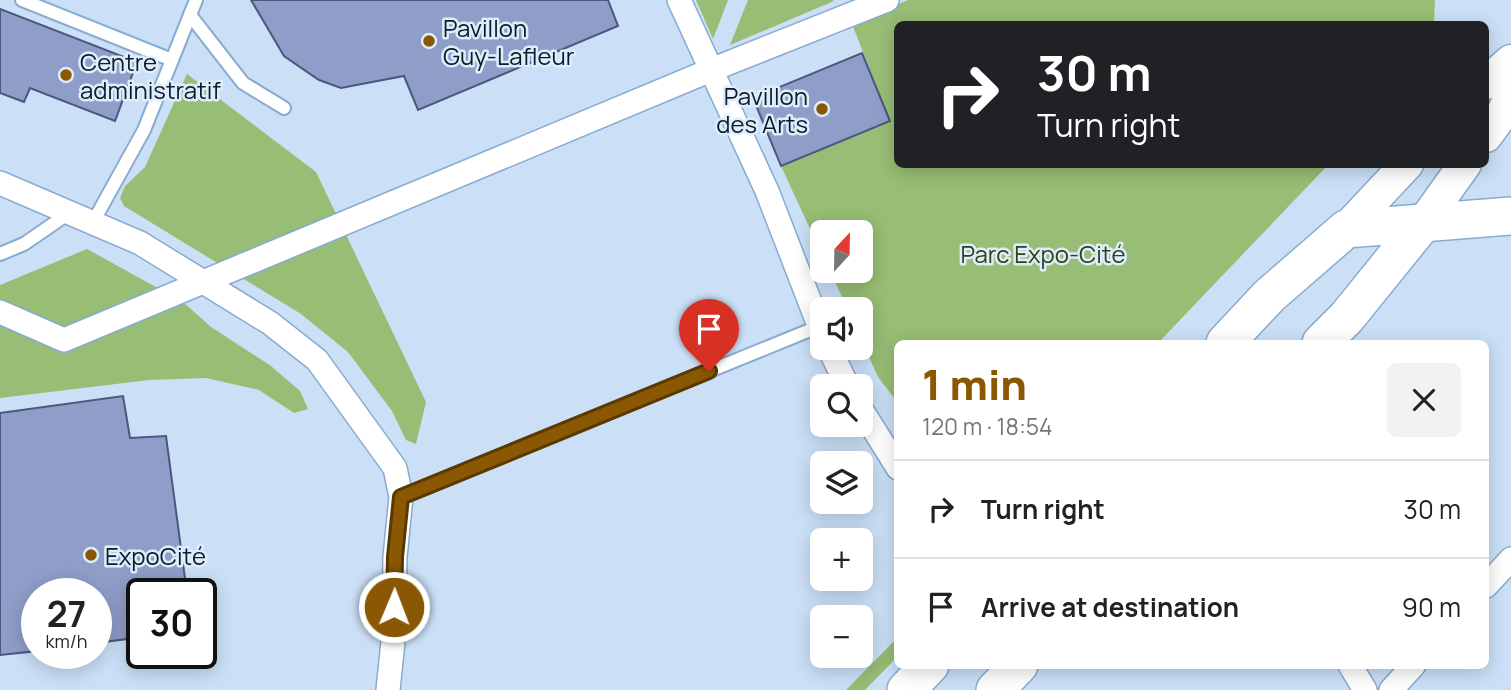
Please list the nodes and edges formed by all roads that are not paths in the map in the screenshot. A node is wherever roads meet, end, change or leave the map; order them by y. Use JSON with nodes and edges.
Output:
{"nodes":[{"id":1,"x":22,"y":0,"type":"edge"},
{"id":2,"x":196,"y":0,"type":"edge"},
{"id":3,"x":679,"y":0,"type":"edge"},
{"id":4,"x":887,"y":0,"type":"edge"},
{"id":5,"x":190,"y":15,"type":"junction"},
{"id":6,"x":172,"y":60,"type":"junction"},
{"id":7,"x":1511,"y":61,"type":"edge"},
{"id":8,"x":710,"y":71,"type":"junction"},
{"id":9,"x":1489,"y":80,"type":"edge"},
{"id":10,"x":1511,"y":95,"type":"edge"},
{"id":11,"x":284,"y":108,"type":"dead end"},
{"id":12,"x":1489,"y":132,"type":"edge"},
{"id":13,"x":1403,"y":168,"type":"edge"},
{"id":14,"x":1462,"y":168,"type":"edge"},
{"id":15,"x":0,"y":183,"type":"edge"},
{"id":16,"x":69,"y":213,"type":"junction"},
{"id":17,"x":1511,"y":216,"type":"edge"},
{"id":18,"x":1423,"y":223,"type":"junction"},
{"id":19,"x":92,"y":224,"type":"junction"},
{"id":20,"x":1346,"y":229,"type":"junction"},
{"id":21,"x":0,"y":254,"type":"edge"},
{"id":22,"x":206,"y":282,"type":"junction"},
{"id":23,"x":810,"y":301,"type":"edge"},
{"id":24,"x":0,"y":312,"type":"edge"},
{"id":25,"x":810,"y":333,"type":"edge"},
{"id":26,"x":1228,"y":340,"type":"edge"},
{"id":27,"x":1324,"y":340,"type":"edge"},
{"id":28,"x":873,"y":429,"type":"edge"},
{"id":29,"x":894,"y":462,"type":"edge"},
{"id":30,"x":401,"y":497,"type":"junction"},
{"id":31,"x":1511,"y":559,"type":"edge"},
{"id":32,"x":1489,"y":583,"type":"edge"},
{"id":33,"x":926,"y":669,"type":"edge"},
{"id":34,"x":1015,"y":669,"type":"edge"},
{"id":35,"x":1352,"y":669,"type":"edge"},
{"id":36,"x":1409,"y":669,"type":"edge"},
{"id":37,"x":388,"y":690,"type":"edge"},
{"id":38,"x":906,"y":690,"type":"edge"},
{"id":39,"x":995,"y":690,"type":"edge"},
{"id":40,"x":1365,"y":690,"type":"edge"},
{"id":41,"x":1391,"y":690,"type":"edge"}],
"edges":[{"from":1,"to":6,"type":"lane"},
{"from":2,"to":5,"type":"lane"},
{"from":3,"to":8,"type":"street"},
{"from":4,"to":8,"type":"street"},
{"from":5,"to":6,"type":"lane"},
{"from":5,"to":11,"type":"lane"},
{"from":6,"to":19,"type":"lane"},
{"from":7,"to":9,"type":"street"},
{"from":8,"to":22,"type":"street"},
{"from":8,"to":23,"type":"street"},
{"from":10,"to":12,"type":"street"},
{"from":13,"to":20,"type":"street"},
{"from":14,"to":18,"type":"street"},
{"from":15,"to":16,"type":"street"},
{"from":16,"to":19,"type":"street"},
{"from":16,"to":21,"type":"lane"},
{"from":17,"to":18,"type":"main road"},
{"from":18,"to":20,"type":"main road"},
{"from":18,"to":27,"type":"main road"},
{"from":19,"to":22,"type":"street"},
{"from":20,"to":26,"type":"main road"},
{"from":22,"to":24,"type":"street"},
{"from":22,"to":30,"type":"street"},
{"from":25,"to":30,"type":"lane"},
{"from":28,"to":29,"type":"street"},
{"from":30,"to":37,"type":"street"},
{"from":31,"to":32,"type":"street"},
{"from":33,"to":38,"type":"main road"},
{"from":34,"to":39,"type":"main road"},
{"from":35,"to":40,"type":"street"},
{"from":36,"to":41,"type":"street"}]}
